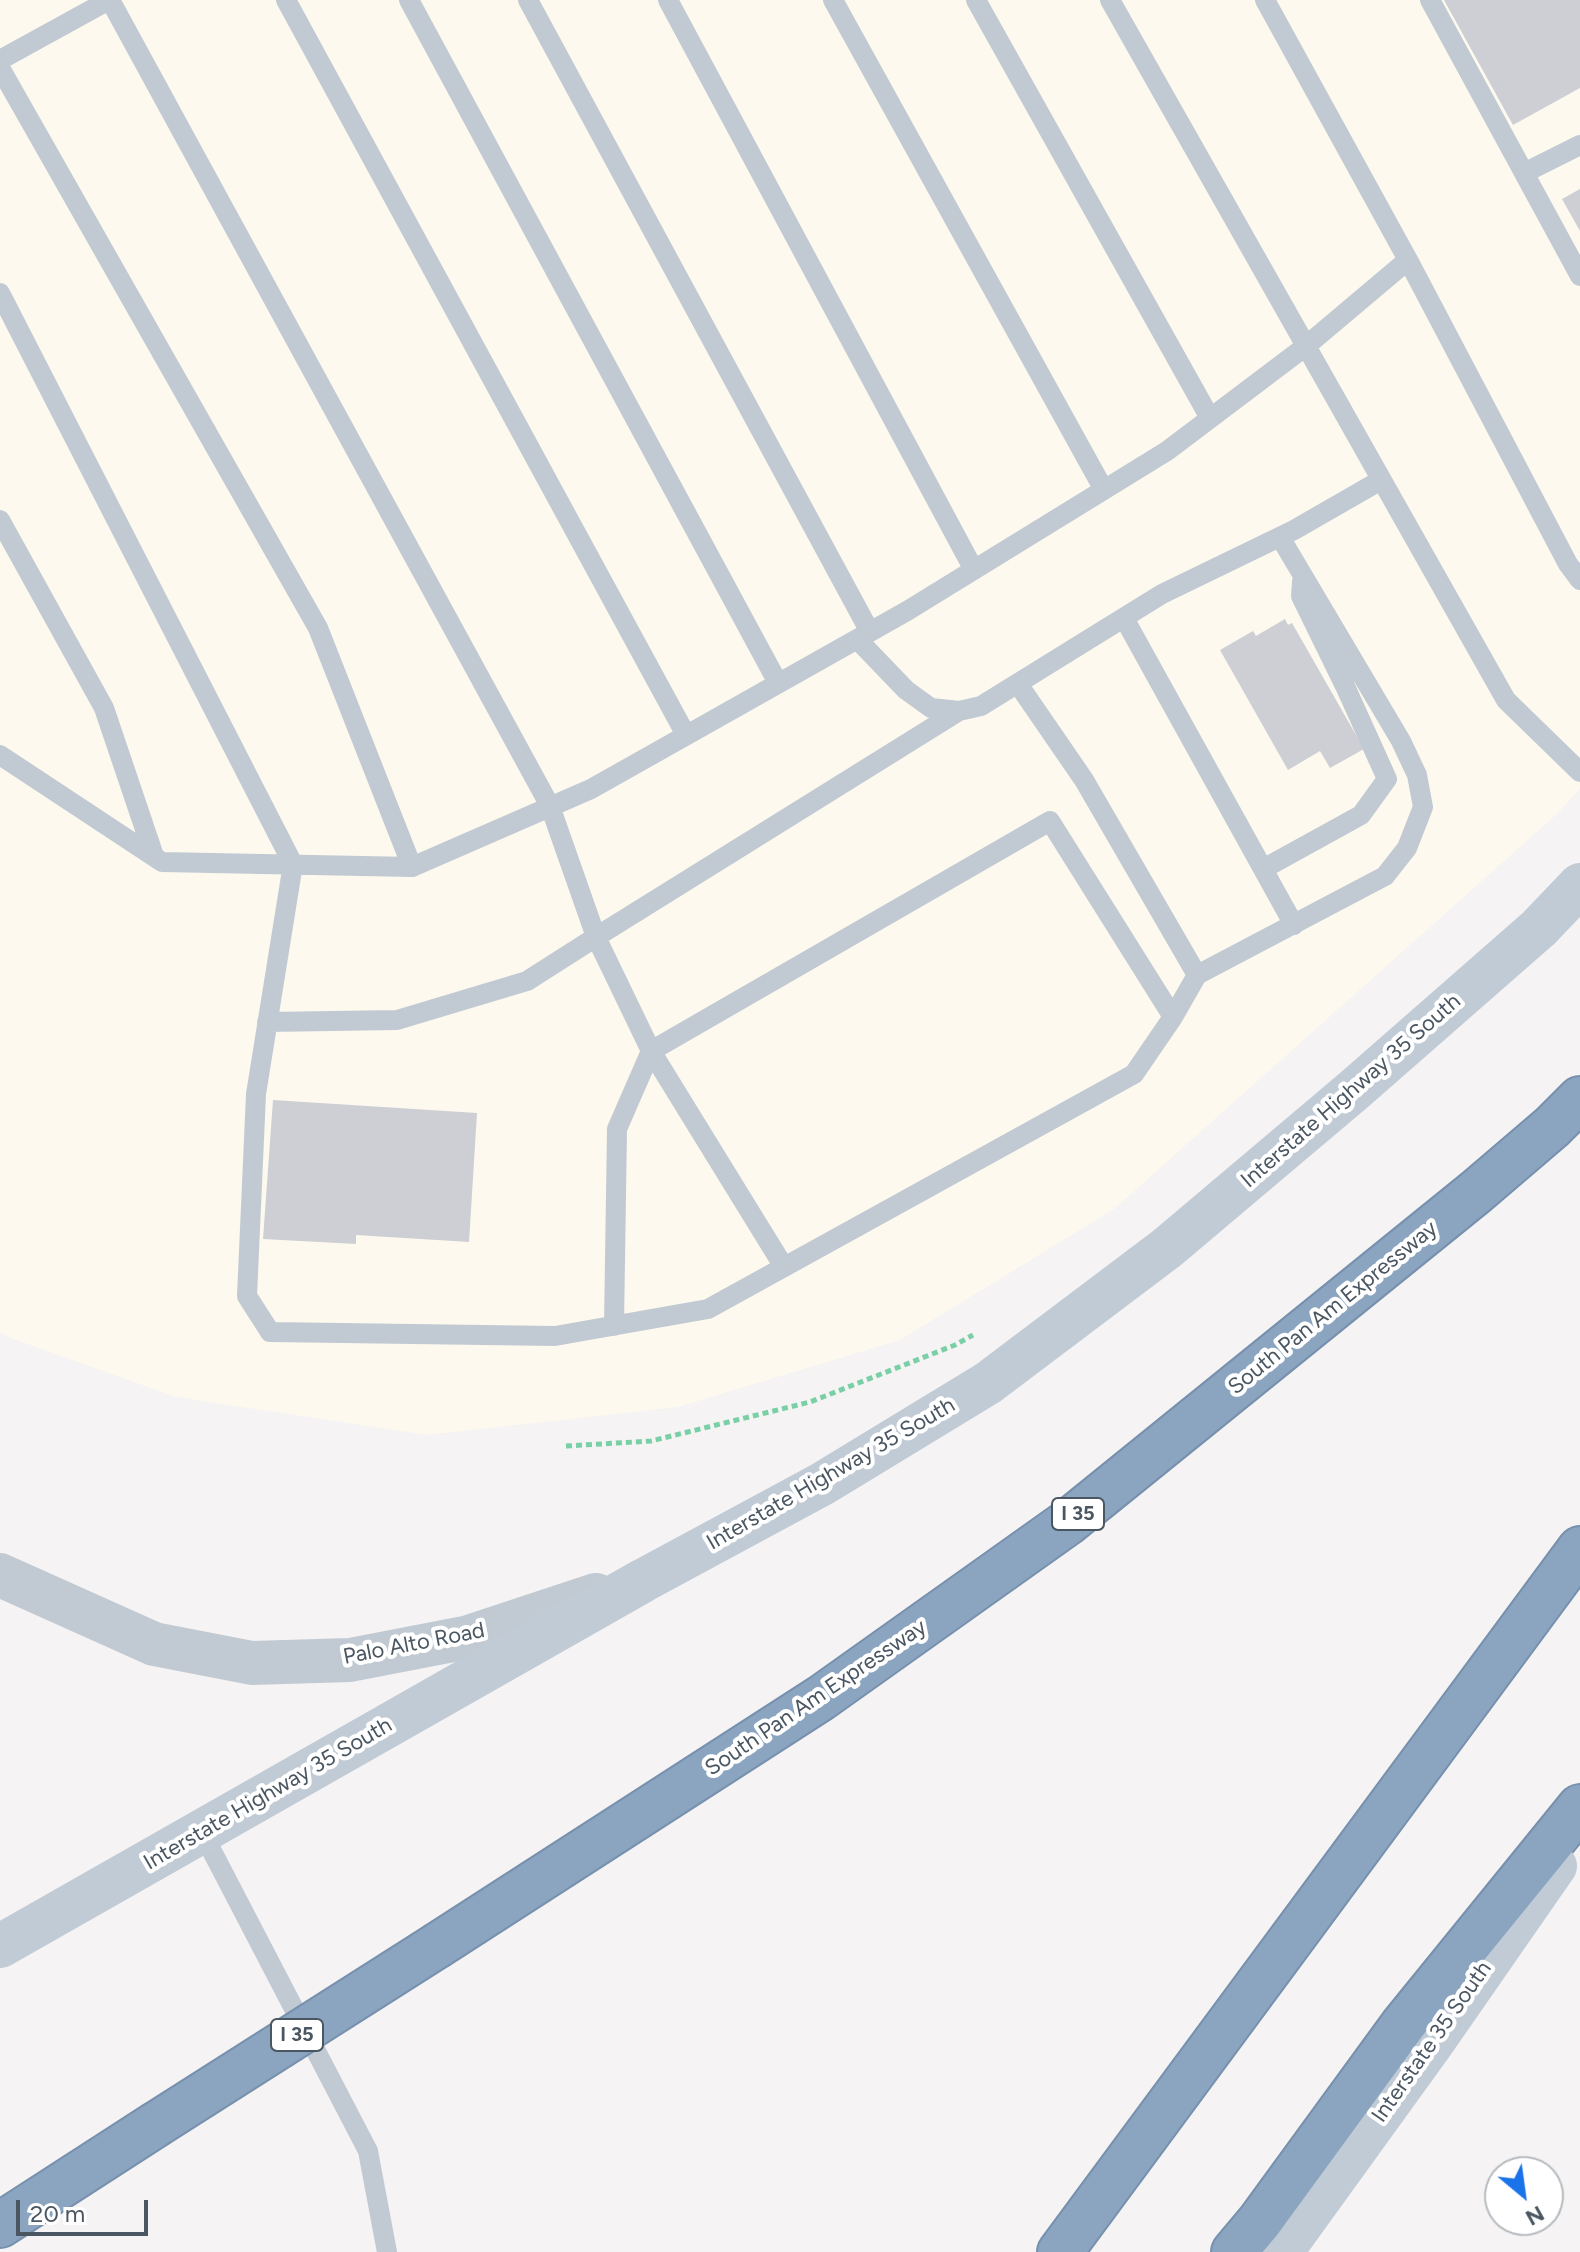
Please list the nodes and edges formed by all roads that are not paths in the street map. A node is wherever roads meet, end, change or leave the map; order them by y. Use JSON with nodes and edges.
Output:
{"nodes":[{"id":1,"x":110,"y":0,"type":"edge"},
{"id":2,"x":286,"y":0,"type":"edge"},
{"id":3,"x":409,"y":0,"type":"edge"},
{"id":4,"x":528,"y":0,"type":"edge"},
{"id":5,"x":668,"y":0,"type":"edge"},
{"id":6,"x":833,"y":0,"type":"edge"},
{"id":7,"x":976,"y":0,"type":"edge"},
{"id":8,"x":1110,"y":0,"type":"edge"},
{"id":9,"x":1265,"y":0,"type":"edge"},
{"id":10,"x":1430,"y":0,"type":"edge"},
{"id":11,"x":0,"y":60,"type":"edge"},
{"id":12,"x":0,"y":68,"type":"edge"},
{"id":13,"x":1580,"y":145,"type":"edge"},
{"id":14,"x":1524,"y":173,"type":"junction"},
{"id":15,"x":1408,"y":260,"type":"junction"},
{"id":16,"x":1580,"y":276,"type":"edge"},
{"id":17,"x":0,"y":293,"type":"edge"},
{"id":18,"x":1306,"y":346,"type":"junction"},
{"id":19,"x":1210,"y":418,"type":"junction"},
{"id":20,"x":1381,"y":480,"type":"junction"},
{"id":21,"x":1104,"y":490,"type":"junction"},
{"id":22,"x":0,"y":520,"type":"edge"},
{"id":23,"x":1280,"y":537,"type":"junction"},
{"id":24,"x":974,"y":570,"type":"junction"},
{"id":25,"x":1302,"y":573,"type":"junction"},
{"id":26,"x":1580,"y":580,"type":"edge"},
{"id":27,"x":1124,"y":618,"type":"junction"},
{"id":28,"x":863,"y":635,"type":"junction"},
{"id":29,"x":778,"y":683,"type":"junction"},
{"id":30,"x":1018,"y":684,"type":"junction"},
{"id":31,"x":959,"y":711,"type":"junction"},
{"id":32,"x":686,"y":735,"type":"junction"},
{"id":33,"x":0,"y":755,"type":"edge"},
{"id":34,"x":1580,"y":772,"type":"edge"},
{"id":35,"x":550,"y":806,"type":"junction"},
{"id":36,"x":154,"y":856,"type":"junction"},
{"id":37,"x":293,"y":864,"type":"junction"},
{"id":38,"x":412,"y":867,"type":"junction"},
{"id":39,"x":1263,"y":869,"type":"junction"},
{"id":40,"x":1580,"y":885,"type":"edge"},
{"id":41,"x":1294,"y":925,"type":"junction"},
{"id":42,"x":596,"y":937,"type":"junction"},
{"id":43,"x":1197,"y":975,"type":"junction"},
{"id":44,"x":1173,"y":1017,"type":"junction"},
{"id":45,"x":267,"y":1022,"type":"junction"},
{"id":46,"x":651,"y":1051,"type":"junction"},
{"id":47,"x":1580,"y":1092,"type":"edge"},
{"id":48,"x":1566,"y":1113,"type":"edge"},
{"id":49,"x":784,"y":1267,"type":"junction"},
{"id":50,"x":614,"y":1326,"type":"junction"},
{"id":51,"x":1580,"y":1549,"type":"edge"},
{"id":52,"x":0,"y":1575,"type":"edge"},
{"id":53,"x":644,"y":1580,"type":"junction"},
{"id":54,"x":1580,"y":1807,"type":"edge"},
{"id":55,"x":1580,"y":1829,"type":"edge"},
{"id":56,"x":202,"y":1832,"type":"junction"},
{"id":57,"x":0,"y":1946,"type":"edge"},
{"id":58,"x":0,"y":2225,"type":"edge"},
{"id":59,"x":387,"y":2252,"type":"edge"},
{"id":60,"x":1060,"y":2252,"type":"edge"},
{"id":61,"x":1234,"y":2252,"type":"edge"},
{"id":62,"x":1281,"y":2252,"type":"edge"}],
"edges":[{"from":1,"to":11,"type":"lane"},
{"from":1,"to":35,"type":"lane"},
{"from":2,"to":32,"type":"lane"},
{"from":3,"to":29,"type":"lane"},
{"from":4,"to":28,"type":"lane"},
{"from":5,"to":24,"type":"lane"},
{"from":6,"to":21,"type":"lane"},
{"from":7,"to":19,"type":"lane"},
{"from":8,"to":18,"type":"lane"},
{"from":9,"to":15,"type":"lane"},
{"from":10,"to":14,"type":"lane"},
{"from":12,"to":38,"type":"lane"},
{"from":13,"to":14,"type":"lane"},
{"from":14,"to":16,"type":"lane"},
{"from":15,"to":18,"type":"lane"},
{"from":15,"to":26,"type":"lane"},
{"from":17,"to":37,"type":"lane"},
{"from":18,"to":19,"type":"lane"},
{"from":18,"to":20,"type":"lane"},
{"from":19,"to":21,"type":"lane"},
{"from":20,"to":23,"type":"lane"},
{"from":20,"to":34,"type":"lane"},
{"from":21,"to":24,"type":"lane"},
{"from":22,"to":36,"type":"lane"},
{"from":23,"to":25,"type":"lane"},
{"from":23,"to":27,"type":"lane"},
{"from":24,"to":28,"type":"lane"},
{"from":25,"to":39,"type":"lane"},
{"from":25,"to":41,"type":"lane"},
{"from":27,"to":30,"type":"lane"},
{"from":27,"to":39,"type":"lane"},
{"from":28,"to":29,"type":"lane"},
{"from":28,"to":31,"type":"lane"},
{"from":29,"to":32,"type":"lane"},
{"from":30,"to":31,"type":"lane"},
{"from":30,"to":43,"type":"lane"},
{"from":31,"to":42,"type":"lane"},
{"from":32,"to":35,"type":"lane"},
{"from":33,"to":36,"type":"lane"},
{"from":35,"to":38,"type":"lane"},
{"from":35,"to":42,"type":"lane"},
{"from":36,"to":37,"type":"lane"},
{"from":37,"to":38,"type":"lane"},
{"from":37,"to":45,"type":"lane"},
{"from":39,"to":41,"type":"lane"},
{"from":40,"to":53,"type":"main road","name":"Interstate Highway 35 South"},
{"from":41,"to":43,"type":"lane"},
{"from":42,"to":45,"type":"lane"},
{"from":42,"to":46,"type":"lane"},
{"from":43,"to":44,"type":"lane"},
{"from":44,"to":46,"type":"lane"},
{"from":44,"to":49,"type":"lane"},
{"from":45,"to":50,"type":"lane"},
{"from":46,"to":49,"type":"lane"},
{"from":46,"to":50,"type":"lane"},
{"from":47,"to":48,"type":"highway","name":"South Pan Am Expressway"},
{"from":48,"to":58,"type":"highway","name":"South Pan Am Expressway","number":"I 35","bridge":true},
{"from":49,"to":50,"type":"lane"},
{"from":51,"to":60,"type":"highway"},
{"from":52,"to":53,"type":"street","name":"Palo Alto Road"},
{"from":53,"to":56,"type":"main road","name":"Interstate Highway 35 South"},
{"from":54,"to":61,"type":"highway"},
{"from":55,"to":62,"type":"main road","name":"Interstate 35 South"},
{"from":56,"to":57,"type":"main road","name":"Interstate Highway 35 South"},
{"from":56,"to":59,"type":"lane"}]}
